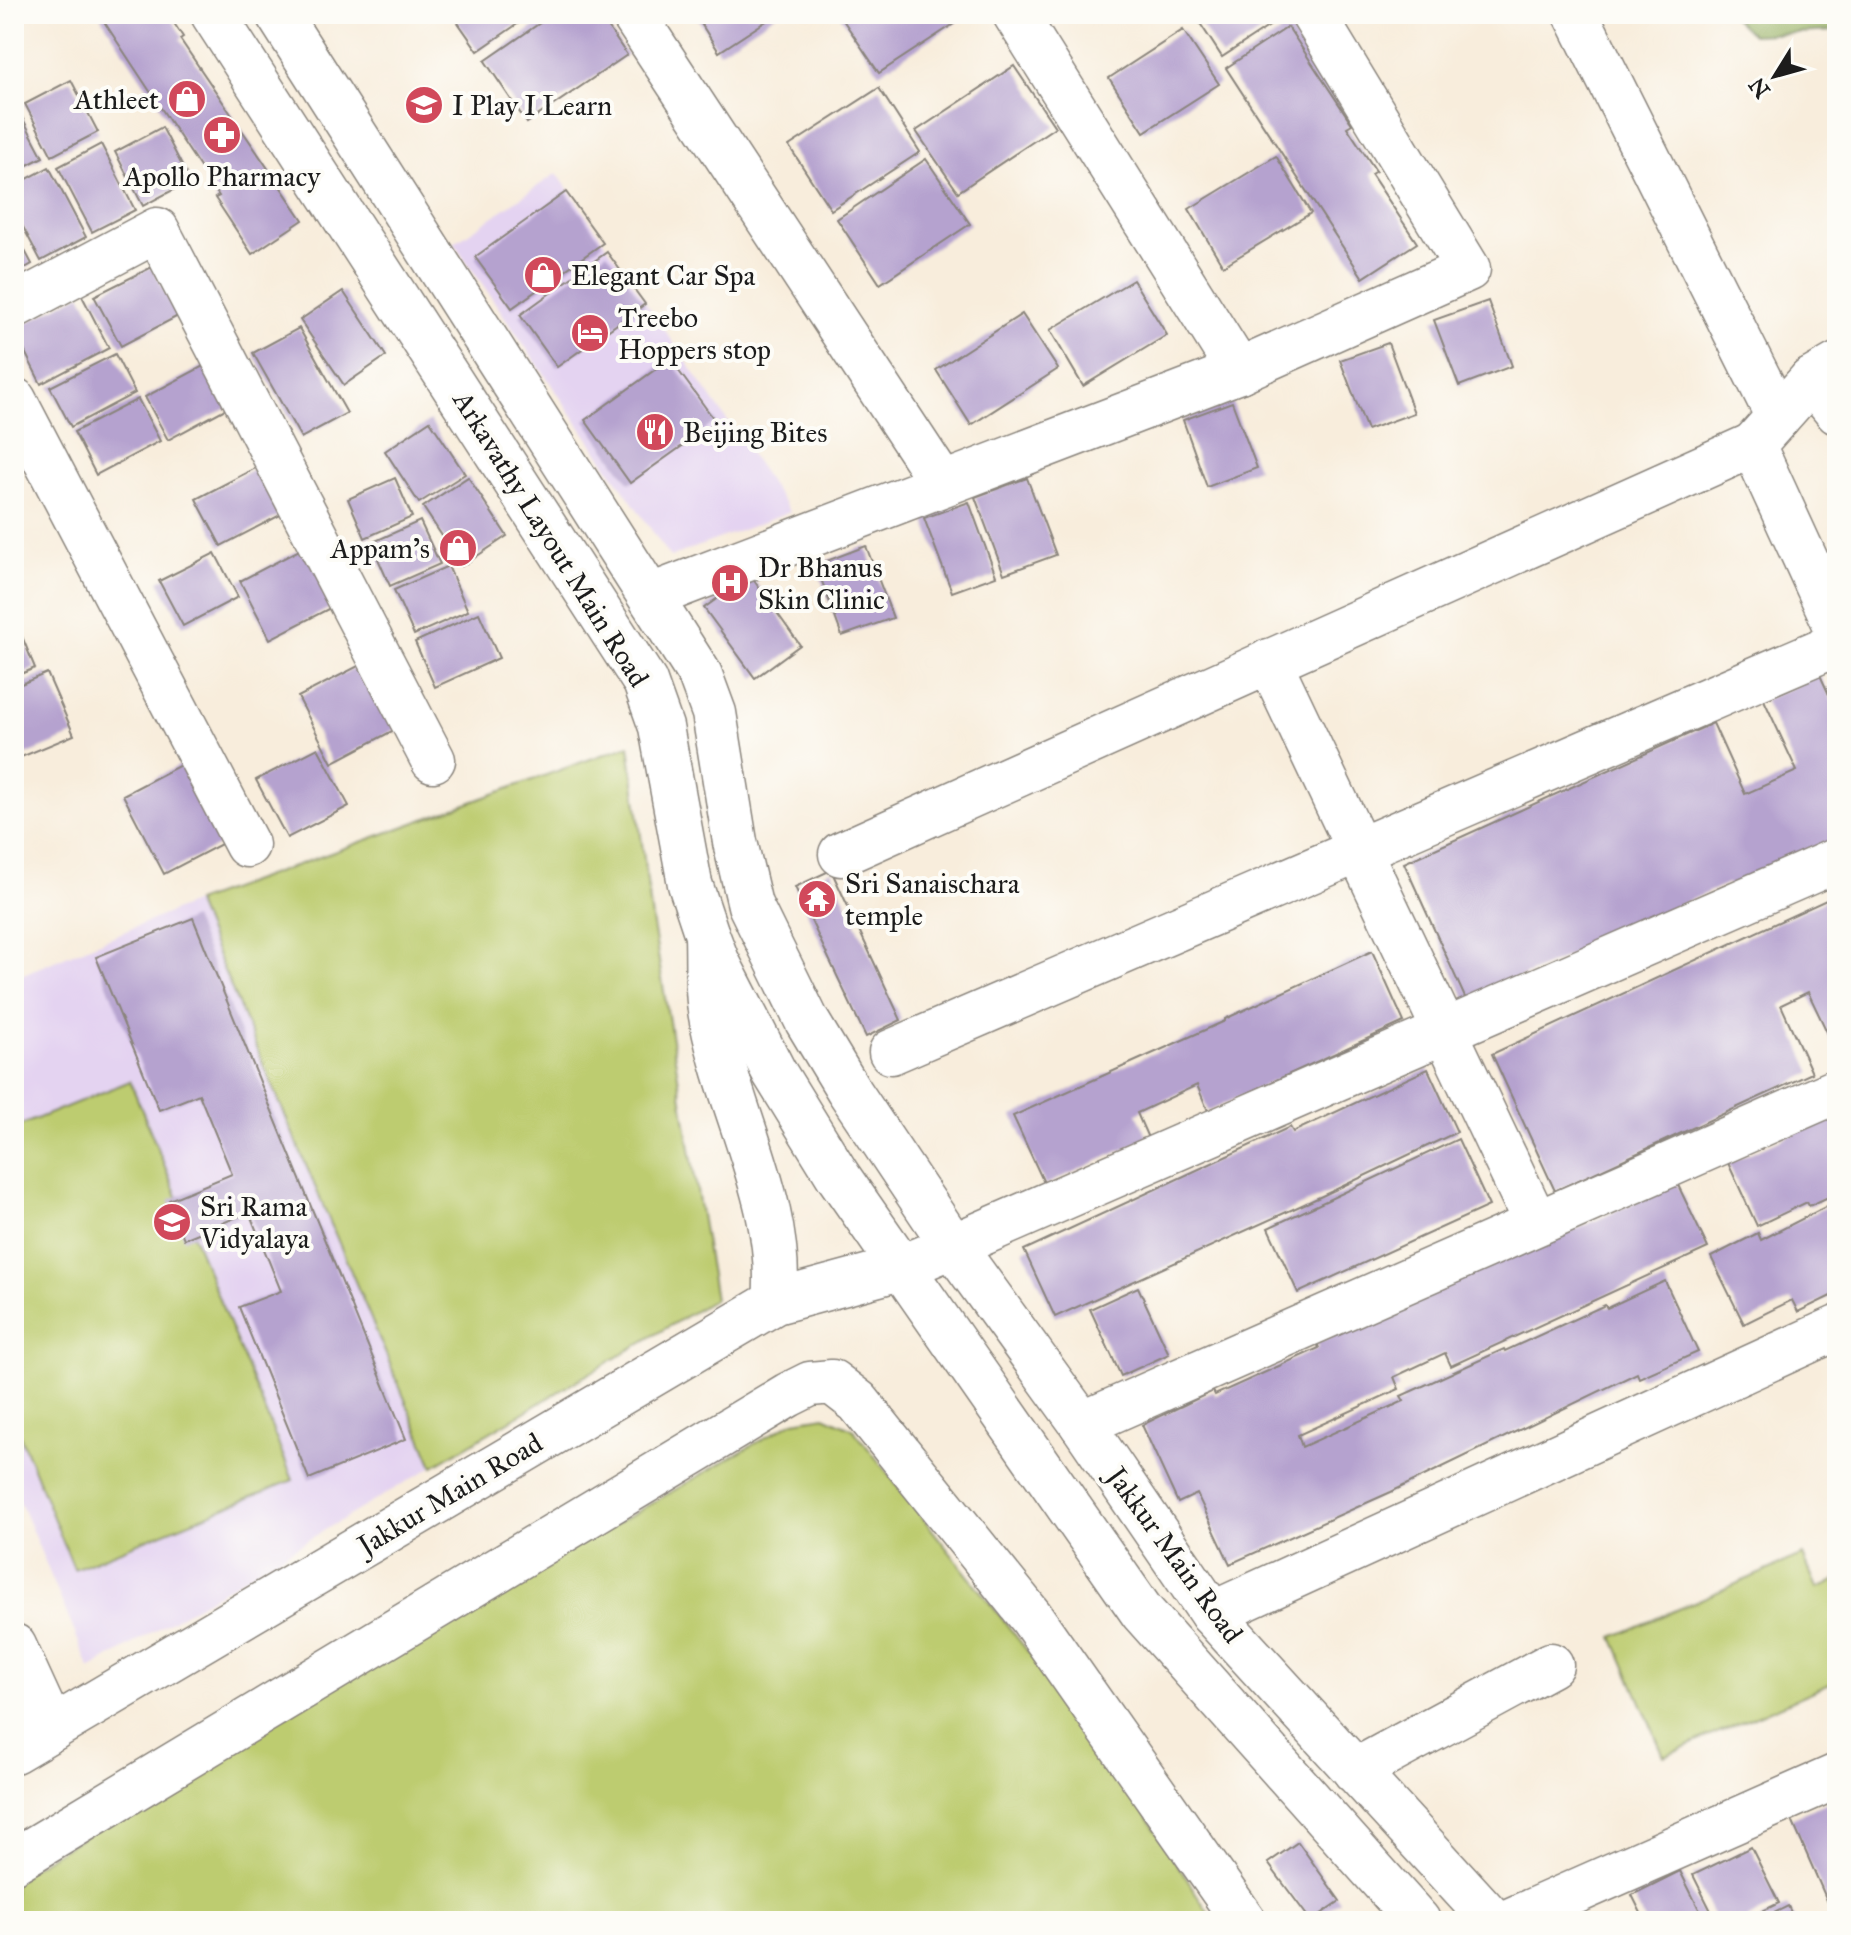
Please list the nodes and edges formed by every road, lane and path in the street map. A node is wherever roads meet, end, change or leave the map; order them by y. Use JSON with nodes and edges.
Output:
{"nodes":[{"id":1,"x":213,"y":14,"type":"edge"},
{"id":2,"x":278,"y":14,"type":"edge"},
{"id":3,"x":633,"y":14,"type":"edge"},
{"id":4,"x":1015,"y":14,"type":"edge"},
{"id":5,"x":1313,"y":14,"type":"edge"},
{"id":6,"x":1576,"y":14,"type":"edge"},
{"id":7,"x":14,"y":306,"type":"edge"},
{"id":8,"x":1239,"y":371,"type":"junction"},
{"id":9,"x":1828,"y":386,"type":"edge"},
{"id":10,"x":14,"y":400,"type":"edge"},
{"id":11,"x":1766,"y":431,"type":"junction"},
{"id":12,"x":942,"y":483,"type":"junction"},
{"id":13,"x":651,"y":596,"type":"junction"},
{"id":14,"x":1837,"y":628,"type":"edge"},
{"id":15,"x":1837,"y":644,"type":"edge"},
{"id":16,"x":1269,"y":661,"type":"junction"},
{"id":17,"x":433,"y":760,"type":"dead end"},
{"id":18,"x":247,"y":845,"type":"dead end"},
{"id":19,"x":1359,"y":851,"type":"junction"},
{"id":20,"x":841,"y":854,"type":"dead end"},
{"id":21,"x":1837,"y":860,"type":"edge"},
{"id":22,"x":707,"y":935,"type":"junction"},
{"id":23,"x":1444,"y":1032,"type":"junction"},
{"id":24,"x":891,"y":1052,"type":"dead end"},
{"id":25,"x":1837,"y":1091,"type":"edge"},
{"id":26,"x":1536,"y":1223,"type":"junction"},
{"id":27,"x":953,"y":1246,"type":"junction"},
{"id":28,"x":900,"y":1268,"type":"junction"},
{"id":29,"x":775,"y":1302,"type":"junction"},
{"id":30,"x":1837,"y":1328,"type":"edge"},
{"id":31,"x":1082,"y":1424,"type":"junction"},
{"id":32,"x":1212,"y":1614,"type":"junction"},
{"id":33,"x":14,"y":1646,"type":"edge"},
{"id":34,"x":1551,"y":1665,"type":"dead end"},
{"id":35,"x":52,"y":1729,"type":"junction"},
{"id":36,"x":14,"y":1751,"type":"edge"},
{"id":37,"x":1355,"y":1771,"type":"junction"},
{"id":38,"x":1837,"y":1776,"type":"edge"},
{"id":39,"x":14,"y":1861,"type":"edge"},
{"id":40,"x":1244,"y":1921,"type":"edge"},
{"id":41,"x":1418,"y":1921,"type":"edge"},
{"id":42,"x":1493,"y":1921,"type":"edge"},
{"id":43,"x":1509,"y":1921,"type":"edge"}],
"edges":[{"from":1,"to":22,"type":"street","name":"Arkavathy Layout Main Road"},
{"from":2,"to":13,"type":"street","name":"Arkavathy Layout Main Road"},
{"from":3,"to":12,"type":"street"},
{"from":4,"to":8,"type":"street"},
{"from":5,"to":8,"type":"street"},
{"from":6,"to":11,"type":"street"},
{"from":7,"to":17,"type":"street"},
{"from":8,"to":12,"type":"street"},
{"from":9,"to":11,"type":"street"},
{"from":10,"to":18,"type":"street"},
{"from":11,"to":14,"type":"street"},
{"from":11,"to":16,"type":"street"},
{"from":12,"to":13,"type":"street"},
{"from":13,"to":27,"type":"street","name":"Arkavathy Layout Main Road"},
{"from":15,"to":19,"type":"street"},
{"from":16,"to":19,"type":"street"},
{"from":16,"to":20,"type":"street"},
{"from":19,"to":23,"type":"street"},
{"from":19,"to":24,"type":"street"},
{"from":21,"to":23,"type":"street"},
{"from":22,"to":28,"type":"street","name":"Arkavathy Layout Main Road"},
{"from":22,"to":29,"type":"street"},
{"from":23,"to":26,"type":"street"},
{"from":23,"to":27,"type":"street"},
{"from":25,"to":26,"type":"street"},
{"from":26,"to":31,"type":"street"},
{"from":27,"to":28,"type":"street","name":"Jakkur Main Road"},
{"from":27,"to":31,"type":"street","name":"Jakkur Main Road"},
{"from":28,"to":29,"type":"street","name":"Jakkur Main Road"},
{"from":28,"to":41,"type":"street","name":"Jakkur Main Road"},
{"from":29,"to":35,"type":"street","name":"Jakkur Main Road"},
{"from":30,"to":32,"type":"street"},
{"from":31,"to":32,"type":"street","name":"Jakkur Main Road"},
{"from":32,"to":37,"type":"street","name":"Jakkur Main Road"},
{"from":33,"to":35,"type":"street"},
{"from":34,"to":37,"type":"street"},
{"from":35,"to":36,"type":"street","name":"Jakkur Main Road"},
{"from":37,"to":42,"type":"street","name":"Jakkur Main Road"},
{"from":38,"to":43,"type":"street"},
{"from":39,"to":40,"type":"street"}]}
